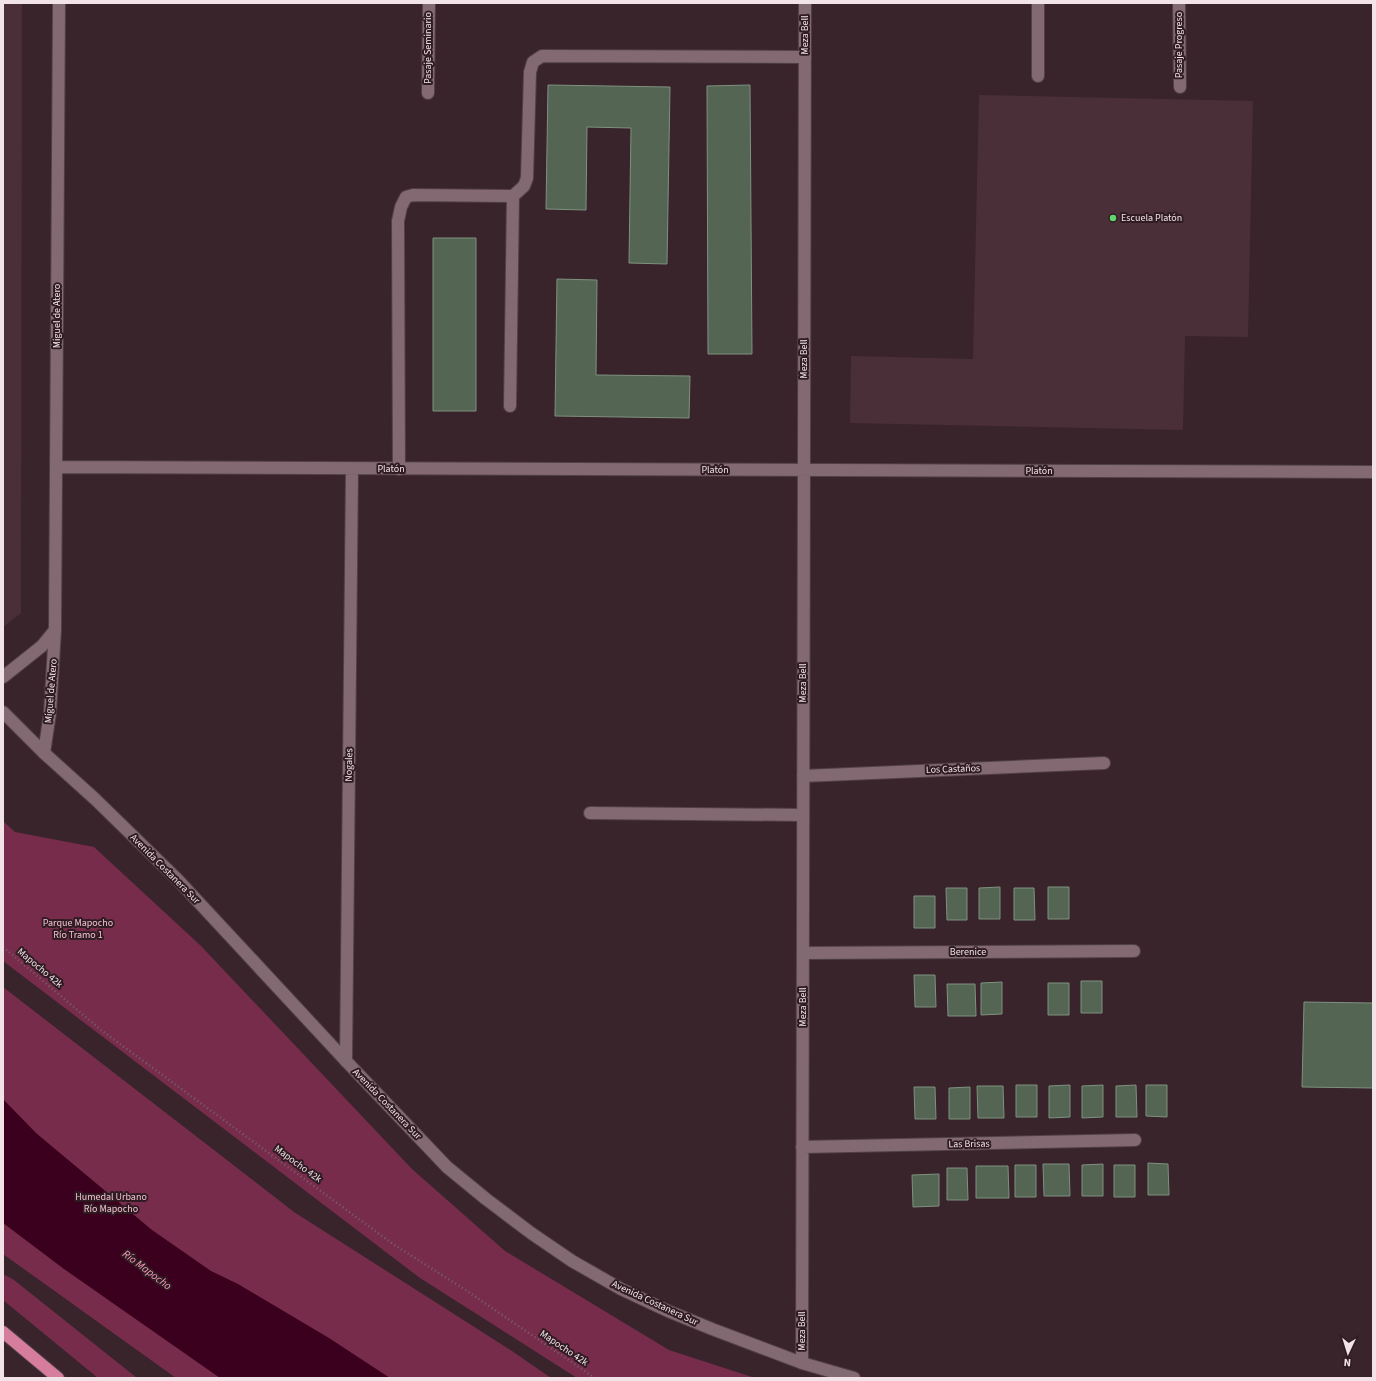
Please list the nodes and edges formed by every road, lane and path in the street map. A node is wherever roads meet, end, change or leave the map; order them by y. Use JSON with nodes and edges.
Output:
{"nodes":[{"id":1,"x":60,"y":3,"type":"edge"},
{"id":2,"x":429,"y":3,"type":"edge"},
{"id":3,"x":805,"y":3,"type":"edge"},
{"id":4,"x":1038,"y":3,"type":"edge"},
{"id":5,"x":1179,"y":3,"type":"edge"},
{"id":6,"x":805,"y":57,"type":"junction"},
{"id":7,"x":1038,"y":76,"type":"dead end"},
{"id":8,"x":1180,"y":87,"type":"dead end"},
{"id":9,"x":428,"y":94,"type":"dead end"},
{"id":10,"x":513,"y":196,"type":"junction"},
{"id":11,"x":510,"y":406,"type":"dead end"},
{"id":12,"x":56,"y":467,"type":"junction"},
{"id":13,"x":352,"y":469,"type":"junction"},
{"id":14,"x":399,"y":469,"type":"junction"},
{"id":15,"x":804,"y":470,"type":"junction"},
{"id":16,"x":1373,"y":472,"type":"edge"},
{"id":17,"x":55,"y":630,"type":"junction"},
{"id":18,"x":3,"y":677,"type":"edge"},
{"id":19,"x":3,"y":712,"type":"edge"},
{"id":20,"x":44,"y":753,"type":"junction"},
{"id":21,"x":1104,"y":763,"type":"dead end"},
{"id":22,"x":803,"y":776,"type":"junction"},
{"id":23,"x":590,"y":813,"type":"dead end"},
{"id":24,"x":803,"y":815,"type":"junction"},
{"id":25,"x":3,"y":947,"type":"edge"},
{"id":26,"x":1134,"y":951,"type":"dead end"},
{"id":27,"x":803,"y":953,"type":"junction"},
{"id":28,"x":346,"y":1061,"type":"junction"},
{"id":29,"x":1135,"y":1140,"type":"dead end"},
{"id":30,"x":802,"y":1147,"type":"junction"},
{"id":31,"x":3,"y":1332,"type":"edge"},
{"id":32,"x":802,"y":1363,"type":"junction"},
{"id":33,"x":58,"y":1378,"type":"edge"},
{"id":34,"x":595,"y":1378,"type":"edge"},
{"id":35,"x":854,"y":1378,"type":"edge"}],
"edges":[{"from":1,"to":12,"type":"street","name":"Miguel de Atero"},
{"from":2,"to":9,"type":"street","name":"Pasaje Seminario"},
{"from":3,"to":6,"type":"street","name":"Meza Bell"},
{"from":4,"to":7,"type":"street"},
{"from":5,"to":8,"type":"street","name":"Pasaje Progreso"},
{"from":6,"to":10,"type":"street"},
{"from":6,"to":15,"type":"street","name":"Meza Bell"},
{"from":10,"to":11,"type":"street"},
{"from":10,"to":14,"type":"street"},
{"from":12,"to":13,"type":"street","name":"Platón"},
{"from":12,"to":17,"type":"street","name":"Miguel de Atero"},
{"from":13,"to":14,"type":"street","name":"Platón"},
{"from":13,"to":28,"type":"street","name":"Nogales"},
{"from":14,"to":15,"type":"street","name":"Platón"},
{"from":15,"to":16,"type":"street","name":"Platón"},
{"from":15,"to":22,"type":"street","name":"Meza Bell"},
{"from":17,"to":18,"type":"street","name":"Miguel de Atero"},
{"from":17,"to":20,"type":"street","name":"Miguel de Atero"},
{"from":19,"to":20,"type":"street","name":"Avenida Costanera Sur"},
{"from":20,"to":28,"type":"street","name":"Avenida Costanera Sur"},
{"from":21,"to":22,"type":"street","name":"Los Castaños"},
{"from":22,"to":24,"type":"street","name":"Meza Bell"},
{"from":23,"to":24,"type":"street"},
{"from":24,"to":27,"type":"street","name":"Meza Bell"},
{"from":25,"to":34,"type":"path","name":"Mapocho 42k"},
{"from":26,"to":27,"type":"street","name":"Berenice"},
{"from":27,"to":30,"type":"street","name":"Meza Bell"},
{"from":28,"to":32,"type":"street","name":"Avenida Costanera Sur"},
{"from":29,"to":30,"type":"street","name":"Las Brisas"},
{"from":30,"to":32,"type":"street","name":"Meza Bell"},
{"from":31,"to":33,"type":"highway"},
{"from":32,"to":35,"type":"street","name":"Avenida Costanera Sur"}]}
